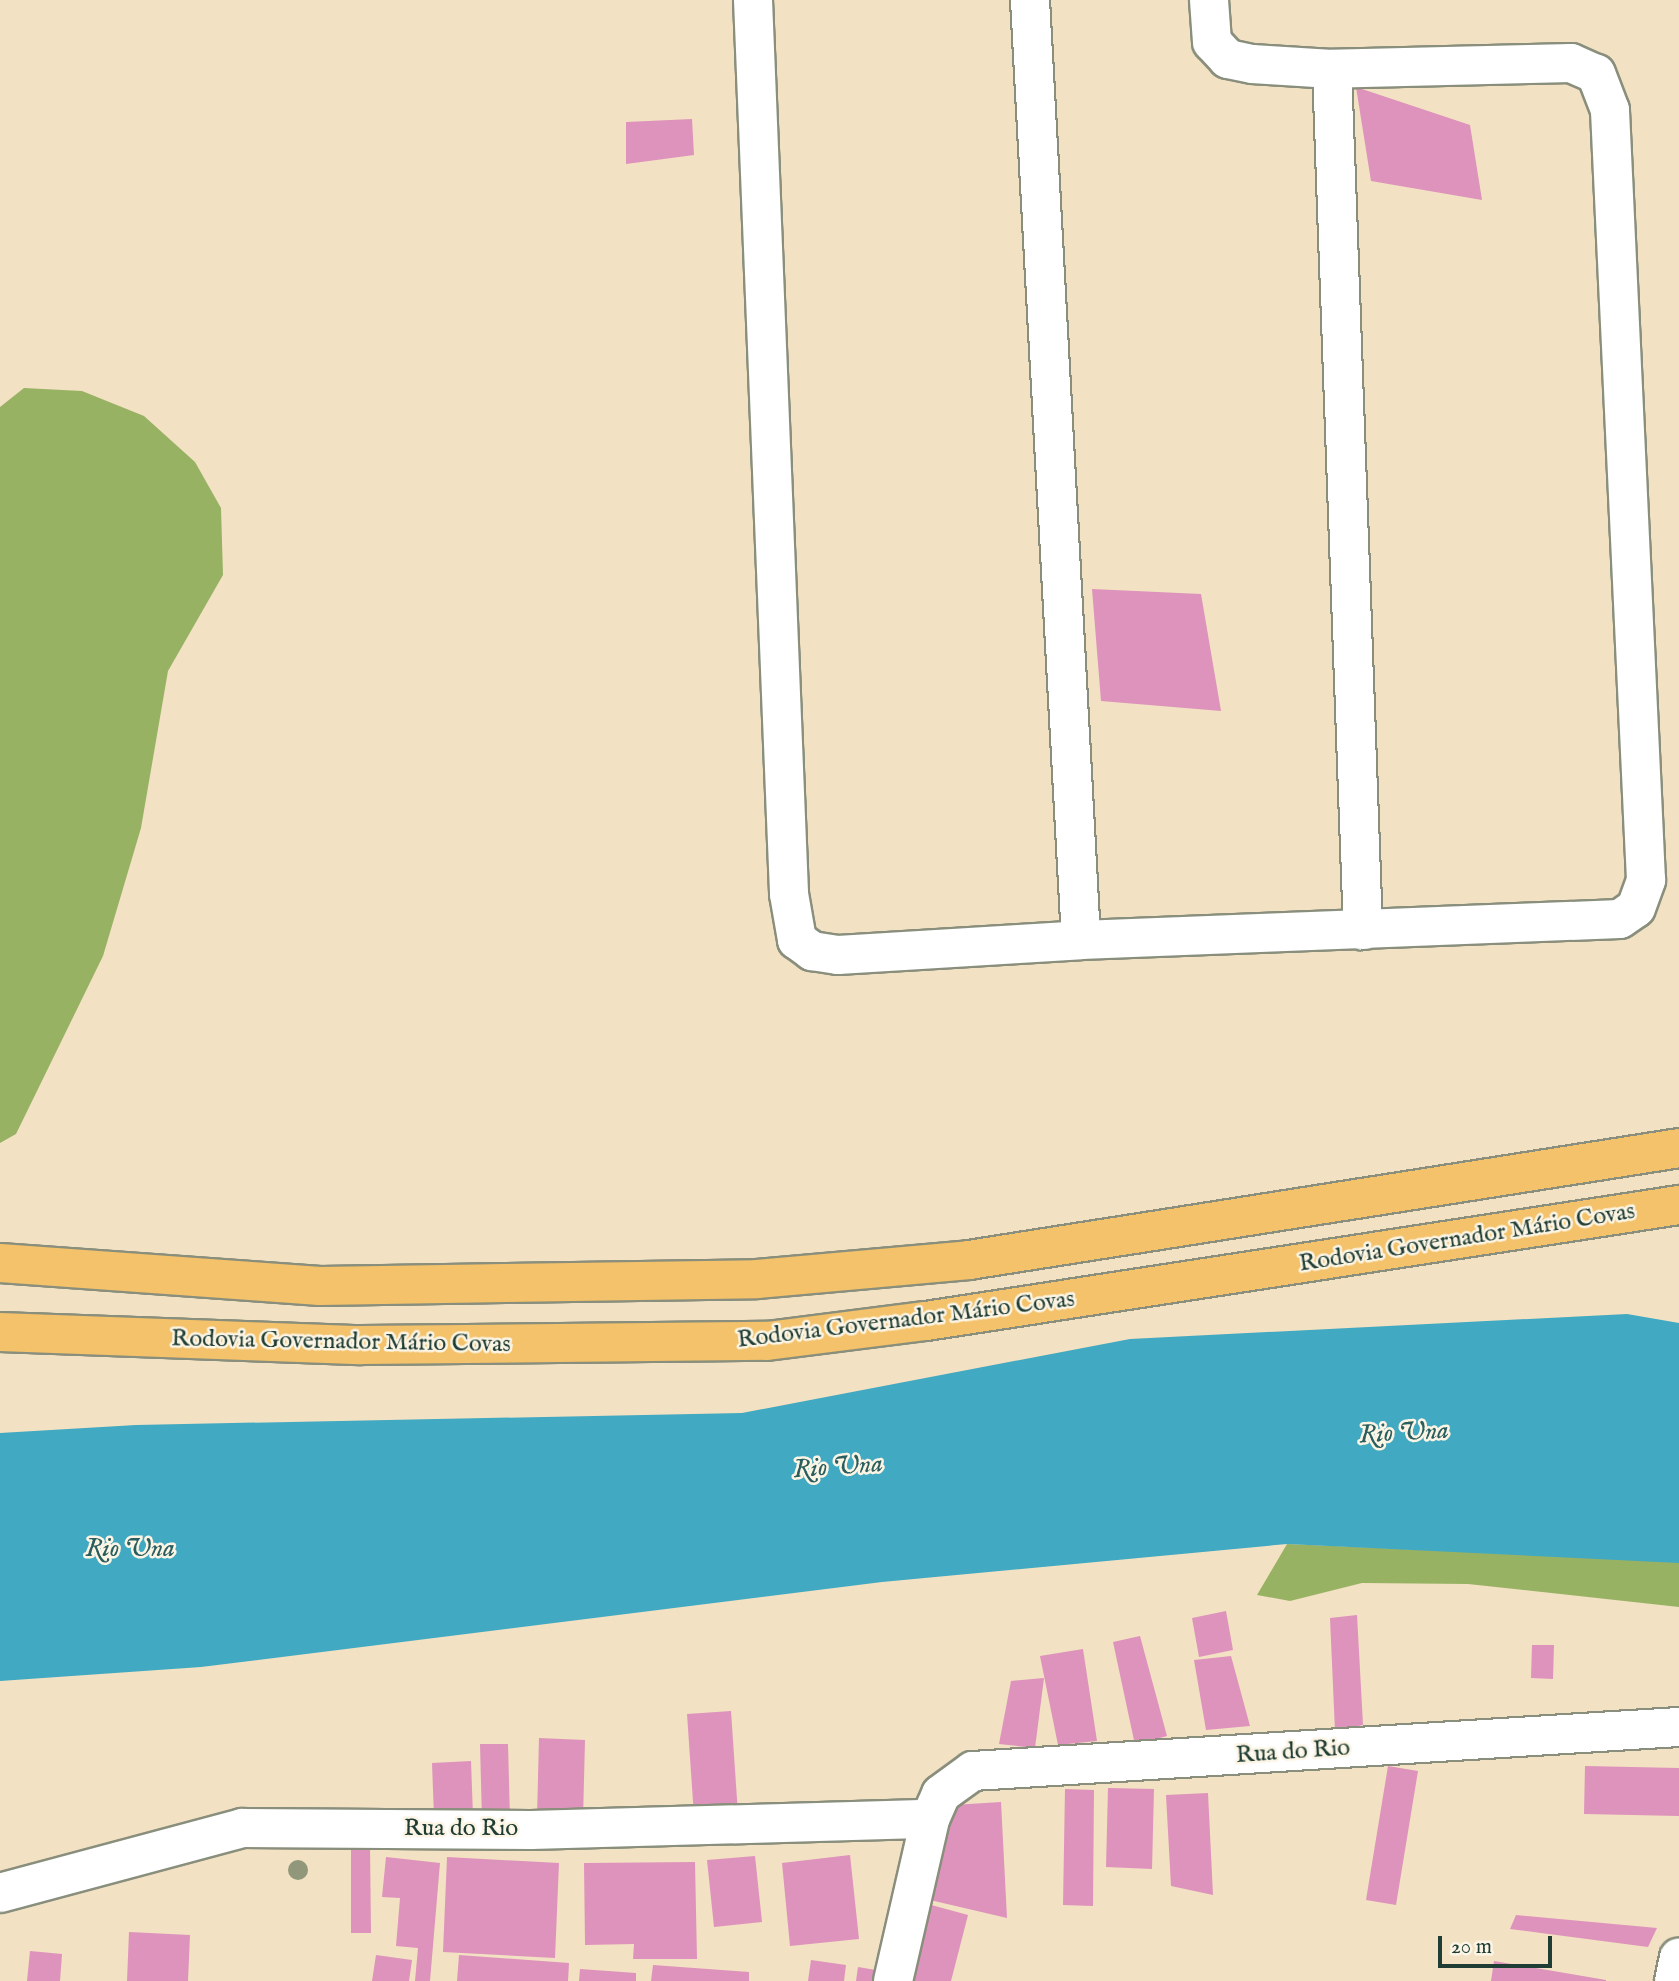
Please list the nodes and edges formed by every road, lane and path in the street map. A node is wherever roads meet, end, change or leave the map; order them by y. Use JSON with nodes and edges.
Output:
{"nodes":[{"id":1,"x":753,"y":0,"type":"edge"},
{"id":2,"x":1030,"y":0,"type":"edge"},
{"id":3,"x":1209,"y":0,"type":"edge"},
{"id":4,"x":1332,"y":69,"type":"junction"},
{"id":5,"x":1363,"y":930,"type":"junction"},
{"id":6,"x":1081,"y":940,"type":"junction"},
{"id":7,"x":1679,"y":1149,"type":"edge"},
{"id":8,"x":1679,"y":1205,"type":"edge"},
{"id":9,"x":0,"y":1263,"type":"edge"},
{"id":10,"x":0,"y":1332,"type":"edge"},
{"id":11,"x":1679,"y":1727,"type":"edge"},
{"id":12,"x":930,"y":1819,"type":"junction"},
{"id":13,"x":0,"y":1893,"type":"edge"},
{"id":14,"x":1679,"y":1958,"type":"edge"},
{"id":15,"x":893,"y":1981,"type":"edge"},
{"id":16,"x":1674,"y":1981,"type":"edge"}],
"edges":[{"from":1,"to":6,"type":"street"},
{"from":2,"to":6,"type":"street"},
{"from":3,"to":4,"type":"street"},
{"from":4,"to":5,"type":"street"},
{"from":4,"to":5,"type":"street"},
{"from":5,"to":6,"type":"street"},
{"from":7,"to":9,"type":"highway"},
{"from":8,"to":10,"type":"highway","name":"Rodovia Governador Mário Covas"},
{"from":11,"to":12,"type":"street","name":"Rua do Rio"},
{"from":12,"to":13,"type":"street","name":"Rua do Rio"},
{"from":12,"to":15,"type":"street","name":"Rua do Rio"},
{"from":14,"to":16,"type":"street"}]}
